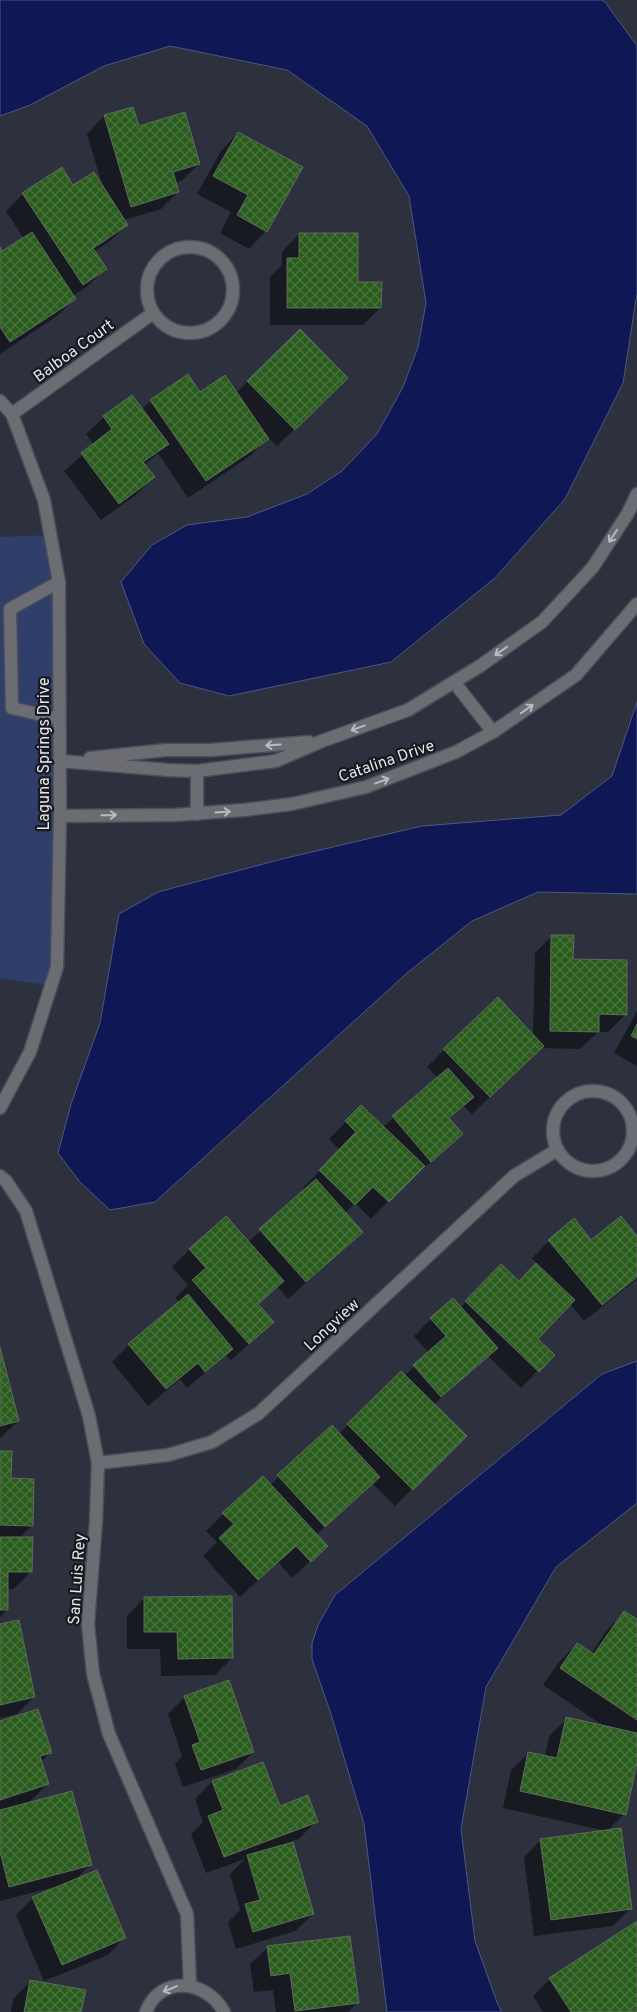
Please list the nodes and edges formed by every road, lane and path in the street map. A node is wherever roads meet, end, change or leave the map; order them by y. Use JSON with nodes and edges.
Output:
{"nodes":[{"id":1,"x":153,"y":313,"type":"junction"},
{"id":2,"x":0,"y":401,"type":"edge"},
{"id":3,"x":12,"y":414,"type":"junction"},
{"id":4,"x":637,"y":494,"type":"edge"},
{"id":5,"x":59,"y":582,"type":"junction"},
{"id":6,"x":637,"y":604,"type":"edge"},
{"id":7,"x":454,"y":682,"type":"junction"},
{"id":8,"x":60,"y":720,"type":"junction"},
{"id":9,"x":493,"y":732,"type":"junction"},
{"id":10,"x":322,"y":741,"type":"junction"},
{"id":11,"x":60,"y":761,"type":"junction"},
{"id":12,"x":197,"y":770,"type":"junction"},
{"id":13,"x":197,"y":814,"type":"junction"},
{"id":14,"x":60,"y":816,"type":"junction"},
{"id":15,"x":0,"y":1108,"type":"edge"},
{"id":16,"x":557,"y":1150,"type":"junction"},
{"id":17,"x":0,"y":1176,"type":"edge"},
{"id":18,"x":98,"y":1463,"type":"junction"},
{"id":19,"x":190,"y":1985,"type":"junction"},
{"id":20,"x":146,"y":2012,"type":"edge"},
{"id":21,"x":224,"y":2012,"type":"edge"}],
"edges":[{"from":1,"to":1,"type":"street"},
{"from":1,"to":3,"type":"street","name":"Balboa Court"},
{"from":2,"to":3,"type":"street","name":"Laguna Springs Drive"},
{"from":3,"to":5,"type":"street","name":"Laguna Springs Drive"},
{"from":4,"to":7,"type":"street","one_way":true},
{"from":5,"to":8,"type":"street","name":"Laguna Springs Drive"},
{"from":5,"to":8,"type":"street"},
{"from":9,"to":6,"type":"street","name":"Catalina Drive","one_way":true},
{"from":7,"to":9,"type":"street"},
{"from":7,"to":10,"type":"street","one_way":true},
{"from":8,"to":11,"type":"street","name":"Laguna Springs Drive"},
{"from":13,"to":9,"type":"street","name":"Catalina Drive","one_way":true},
{"from":10,"to":11,"type":"street","one_way":true},
{"from":10,"to":12,"type":"street"},
{"from":11,"to":12,"type":"street"},
{"from":11,"to":14,"type":"street","name":"Laguna Springs Drive"},
{"from":12,"to":13,"type":"street"},
{"from":14,"to":13,"type":"street","name":"Catalina Drive","one_way":true},
{"from":14,"to":15,"type":"street","name":"Laguna Springs Drive"},
{"from":16,"to":16,"type":"street"},
{"from":16,"to":18,"type":"street","name":"Longview"},
{"from":17,"to":18,"type":"street","name":"San Luis Rey"},
{"from":18,"to":19,"type":"street","name":"San Luis Rey"},
{"from":19,"to":20,"type":"street","one_way":true},
{"from":19,"to":21,"type":"street"}]}
